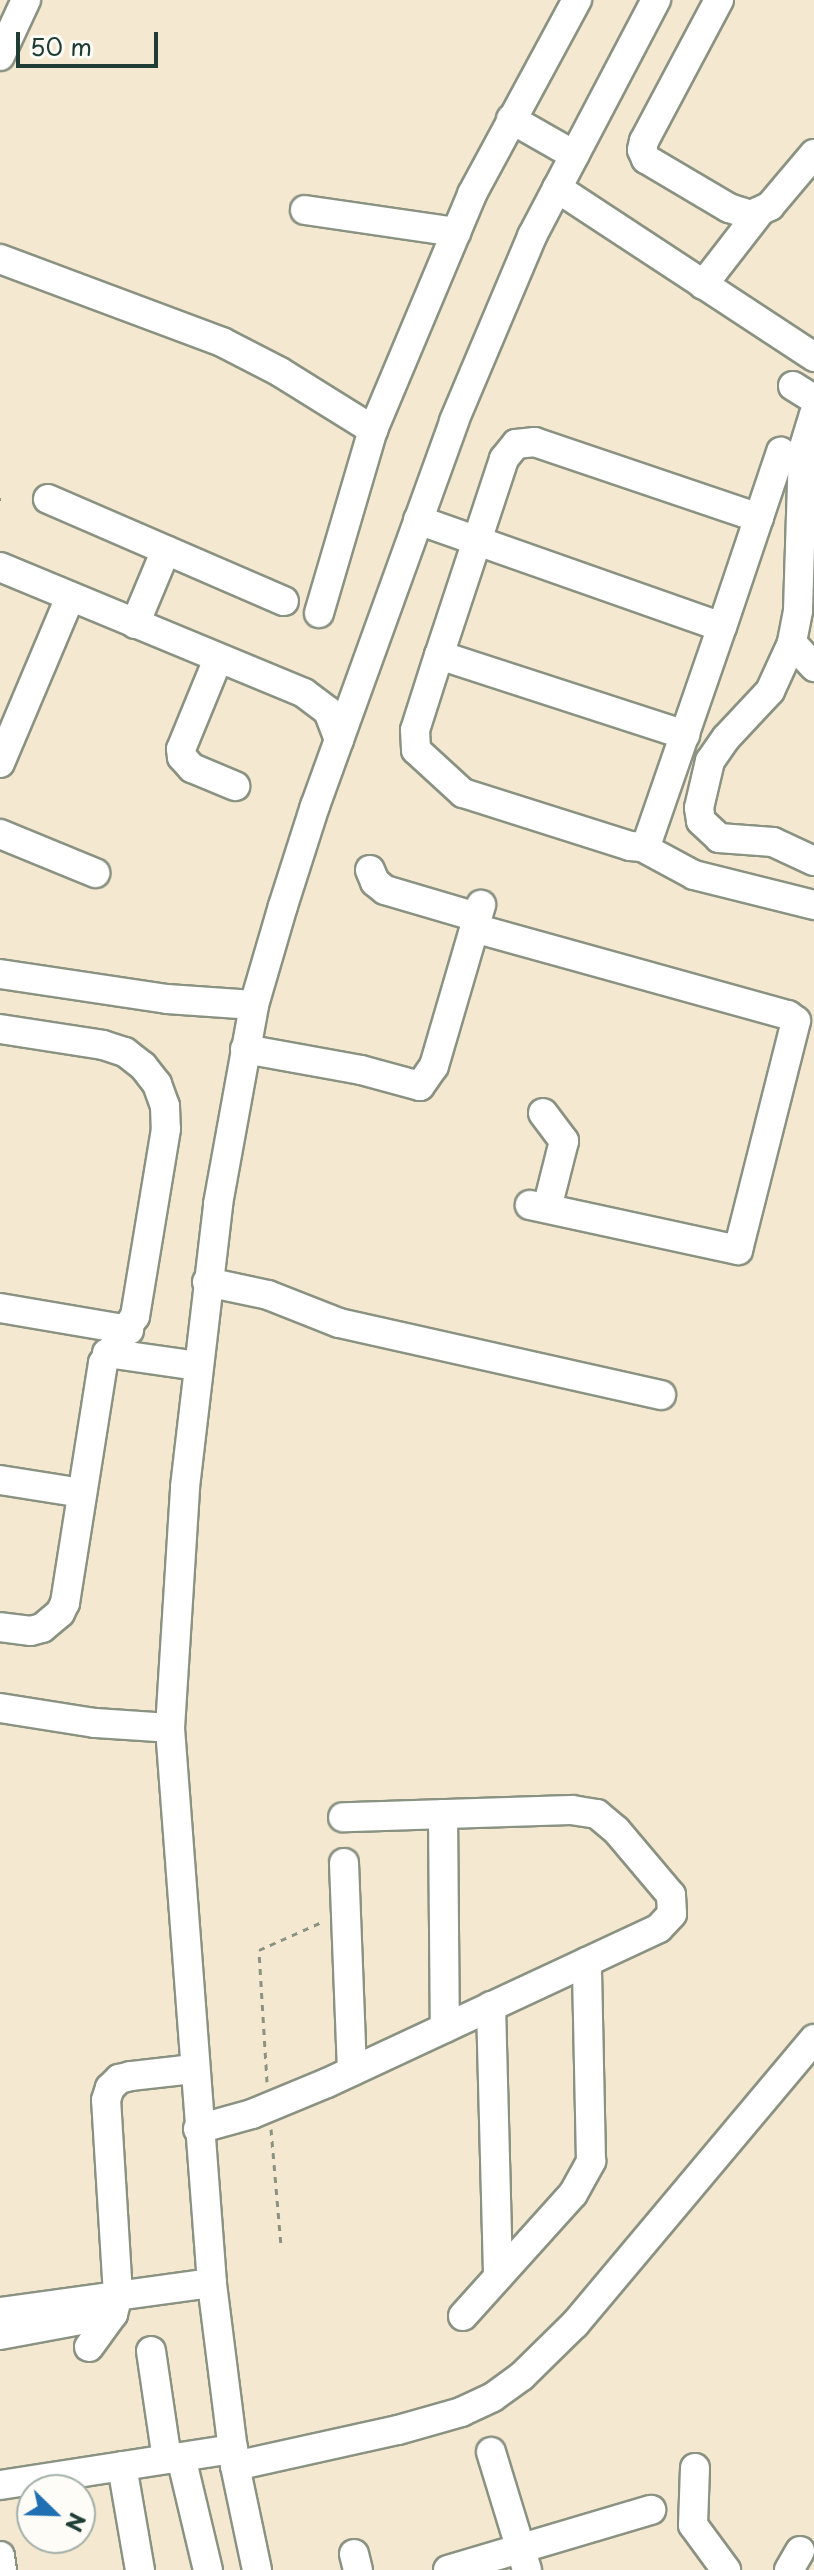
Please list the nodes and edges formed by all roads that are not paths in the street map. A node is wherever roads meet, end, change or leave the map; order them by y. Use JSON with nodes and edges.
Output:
{"nodes":[{"id":1,"x":26,"y":0,"type":"edge"},
{"id":2,"x":577,"y":0,"type":"edge"},
{"id":3,"x":656,"y":0,"type":"edge"},
{"id":4,"x":719,"y":0,"type":"edge"},
{"id":5,"x":0,"y":56,"type":"edge"},
{"id":6,"x":511,"y":119,"type":"junction"},
{"id":7,"x":814,"y":154,"type":"edge"},
{"id":8,"x":574,"y":155,"type":"junction"},
{"id":9,"x":557,"y":188,"type":"junction"},
{"id":10,"x":305,"y":210,"type":"dead end"},
{"id":11,"x":758,"y":214,"type":"junction"},
{"id":12,"x":456,"y":232,"type":"junction"},
{"id":13,"x":0,"y":259,"type":"edge"},
{"id":14,"x":703,"y":285,"type":"junction"},
{"id":15,"x":814,"y":357,"type":"edge"},
{"id":16,"x":814,"y":414,"type":"edge"},
{"id":17,"x":373,"y":430,"type":"junction"},
{"id":18,"x":781,"y":452,"type":"dead end"},
{"id":19,"x":48,"y":499,"type":"dead end"},
{"id":20,"x":759,"y":518,"type":"junction"},
{"id":21,"x":418,"y":520,"type":"junction"},
{"id":22,"x":476,"y":542,"type":"junction"},
{"id":23,"x":166,"y":550,"type":"junction"},
{"id":24,"x":0,"y":567,"type":"edge"},
{"id":25,"x":70,"y":597,"type":"junction"},
{"id":26,"x":284,"y":601,"type":"dead end"},
{"id":27,"x":319,"y":613,"type":"dead end"},
{"id":28,"x":135,"y":624,"type":"junction"},
{"id":29,"x":722,"y":627,"type":"junction"},
{"id":30,"x":792,"y":643,"type":"junction"},
{"id":31,"x":439,"y":655,"type":"junction"},
{"id":32,"x":218,"y":659,"type":"junction"},
{"id":33,"x":814,"y":667,"type":"edge"},
{"id":34,"x":364,"y":674,"type":"junction"},
{"id":35,"x":304,"y":693,"type":"junction"},
{"id":36,"x":685,"y":735,"type":"junction"},
{"id":37,"x":339,"y":740,"type":"junction"},
{"id":38,"x":0,"y":763,"type":"edge"},
{"id":39,"x":235,"y":786,"type":"dead end"},
{"id":40,"x":0,"y":834,"type":"edge"},
{"id":41,"x":642,"y":847,"type":"junction"},
{"id":42,"x":814,"y":861,"type":"edge"},
{"id":43,"x":370,"y":870,"type":"dead end"},
{"id":44,"x":95,"y":873,"type":"dead end"},
{"id":45,"x":814,"y":905,"type":"edge"},
{"id":46,"x":477,"y":916,"type":"junction"},
{"id":47,"x":0,"y":974,"type":"edge"},
{"id":48,"x":254,"y":1005,"type":"junction"},
{"id":49,"x":0,"y":1029,"type":"edge"},
{"id":50,"x":245,"y":1049,"type":"junction"},
{"id":51,"x":540,"y":1124,"type":"dead end"},
{"id":52,"x":207,"y":1282,"type":"junction"},
{"id":53,"x":0,"y":1308,"type":"edge"},
{"id":54,"x":129,"y":1330,"type":"junction"},
{"id":55,"x":107,"y":1353,"type":"junction"},
{"id":56,"x":197,"y":1366,"type":"junction"},
{"id":57,"x":661,"y":1395,"type":"dead end"},
{"id":58,"x":0,"y":1480,"type":"edge"},
{"id":59,"x":82,"y":1493,"type":"junction"},
{"id":60,"x":0,"y":1627,"type":"edge"},
{"id":61,"x":0,"y":1708,"type":"edge"},
{"id":62,"x":170,"y":1728,"type":"junction"},
{"id":63,"x":443,"y":1814,"type":"junction"},
{"id":64,"x":343,"y":1817,"type":"dead end"},
{"id":65,"x":344,"y":1863,"type":"dead end"},
{"id":66,"x":587,"y":1962,"type":"junction"},
{"id":67,"x":491,"y":2006,"type":"junction"},
{"id":68,"x":445,"y":2028,"type":"junction"},
{"id":69,"x":814,"y":2039,"type":"edge"},
{"id":70,"x":193,"y":2069,"type":"junction"},
{"id":71,"x":352,"y":2071,"type":"junction"},
{"id":72,"x":198,"y":2129,"type":"junction"},
{"id":73,"x":498,"y":2276,"type":"junction"},
{"id":74,"x":212,"y":2283,"type":"junction"},
{"id":75,"x":116,"y":2304,"type":"junction"},
{"id":76,"x":0,"y":2312,"type":"edge"},
{"id":77,"x":463,"y":2316,"type":"dead end"},
{"id":78,"x":0,"y":2335,"type":"edge"},
{"id":79,"x":89,"y":2347,"type":"dead end"},
{"id":80,"x":151,"y":2351,"type":"dead end"},
{"id":81,"x":491,"y":2452,"type":"dead end"},
{"id":82,"x":174,"y":2458,"type":"junction"},
{"id":83,"x":234,"y":2458,"type":"junction"},
{"id":84,"x":122,"y":2466,"type":"junction"},
{"id":85,"x":695,"y":2468,"type":"dead end"},
{"id":86,"x":0,"y":2485,"type":"edge"},
{"id":87,"x":651,"y":2510,"type":"dead end"},
{"id":88,"x":0,"y":2556,"type":"edge"},
{"id":89,"x":524,"y":2559,"type":"edge"},
{"id":90,"x":2,"y":2570,"type":"edge"},
{"id":91,"x":140,"y":2570,"type":"edge"},
{"id":92,"x":208,"y":2570,"type":"edge"},
{"id":93,"x":257,"y":2570,"type":"edge"},
{"id":94,"x":448,"y":2570,"type":"edge"},
{"id":95,"x":726,"y":2570,"type":"edge"}],
"edges":[{"from":1,"to":5,"type":"street"},
{"from":2,"to":6,"type":"street"},
{"from":3,"to":8,"type":"street"},
{"from":4,"to":11,"type":"street"},
{"from":6,"to":8,"type":"street"},
{"from":6,"to":12,"type":"street"},
{"from":7,"to":11,"type":"street"},
{"from":8,"to":9,"type":"street"},
{"from":9,"to":14,"type":"street"},
{"from":9,"to":21,"type":"street"},
{"from":10,"to":12,"type":"street"},
{"from":11,"to":14,"type":"street"},
{"from":12,"to":17,"type":"street"},
{"from":13,"to":17,"type":"street"},
{"from":14,"to":15,"type":"street"},
{"from":16,"to":30,"type":"street"},
{"from":17,"to":27,"type":"street"},
{"from":18,"to":20,"type":"street"},
{"from":19,"to":23,"type":"street"},
{"from":20,"to":22,"type":"street"},
{"from":20,"to":29,"type":"street"},
{"from":21,"to":22,"type":"street"},
{"from":21,"to":34,"type":"street"},
{"from":22,"to":29,"type":"street"},
{"from":22,"to":31,"type":"street"},
{"from":23,"to":26,"type":"street"},
{"from":23,"to":28,"type":"street"},
{"from":24,"to":25,"type":"street"},
{"from":25,"to":28,"type":"street"},
{"from":25,"to":38,"type":"street"},
{"from":28,"to":32,"type":"street"},
{"from":29,"to":36,"type":"street"},
{"from":30,"to":33,"type":"street"},
{"from":30,"to":42,"type":"street"},
{"from":31,"to":36,"type":"street"},
{"from":31,"to":41,"type":"street"},
{"from":32,"to":35,"type":"street"},
{"from":32,"to":39,"type":"street"},
{"from":34,"to":35,"type":"street"},
{"from":34,"to":37,"type":"street"},
{"from":35,"to":37,"type":"street"},
{"from":36,"to":41,"type":"street"},
{"from":37,"to":48,"type":"street"},
{"from":40,"to":44,"type":"street"},
{"from":41,"to":45,"type":"street"},
{"from":43,"to":46,"type":"street"},
{"from":46,"to":50,"type":"street"},
{"from":46,"to":51,"type":"street"},
{"from":47,"to":48,"type":"street"},
{"from":48,"to":50,"type":"street"},
{"from":49,"to":54,"type":"street"},
{"from":50,"to":52,"type":"street"},
{"from":52,"to":56,"type":"street"},
{"from":52,"to":57,"type":"street"},
{"from":53,"to":54,"type":"street"},
{"from":54,"to":55,"type":"street"},
{"from":55,"to":56,"type":"street"},
{"from":55,"to":59,"type":"street"},
{"from":56,"to":62,"type":"street"},
{"from":58,"to":59,"type":"street"},
{"from":59,"to":60,"type":"street"},
{"from":61,"to":62,"type":"street"},
{"from":62,"to":70,"type":"street"},
{"from":63,"to":64,"type":"street"},
{"from":63,"to":66,"type":"street"},
{"from":63,"to":68,"type":"street"},
{"from":65,"to":71,"type":"street"},
{"from":66,"to":67,"type":"street"},
{"from":66,"to":73,"type":"street"},
{"from":67,"to":68,"type":"street"},
{"from":67,"to":73,"type":"street"},
{"from":68,"to":71,"type":"street"},
{"from":69,"to":83,"type":"street"},
{"from":70,"to":72,"type":"street"},
{"from":70,"to":75,"type":"street"},
{"from":71,"to":72,"type":"street"},
{"from":72,"to":74,"type":"street"},
{"from":73,"to":77,"type":"street"},
{"from":74,"to":75,"type":"street"},
{"from":74,"to":83,"type":"street"},
{"from":75,"to":76,"type":"street"},
{"from":75,"to":78,"type":"street"},
{"from":75,"to":79,"type":"street"},
{"from":80,"to":82,"type":"street"},
{"from":81,"to":89,"type":"street"},
{"from":82,"to":83,"type":"street"},
{"from":82,"to":84,"type":"street"},
{"from":82,"to":92,"type":"street"},
{"from":83,"to":93,"type":"street"},
{"from":84,"to":86,"type":"street"},
{"from":84,"to":91,"type":"street"},
{"from":85,"to":95,"type":"street"},
{"from":87,"to":89,"type":"street"},
{"from":88,"to":90,"type":"street"},
{"from":89,"to":94,"type":"street"}]}
